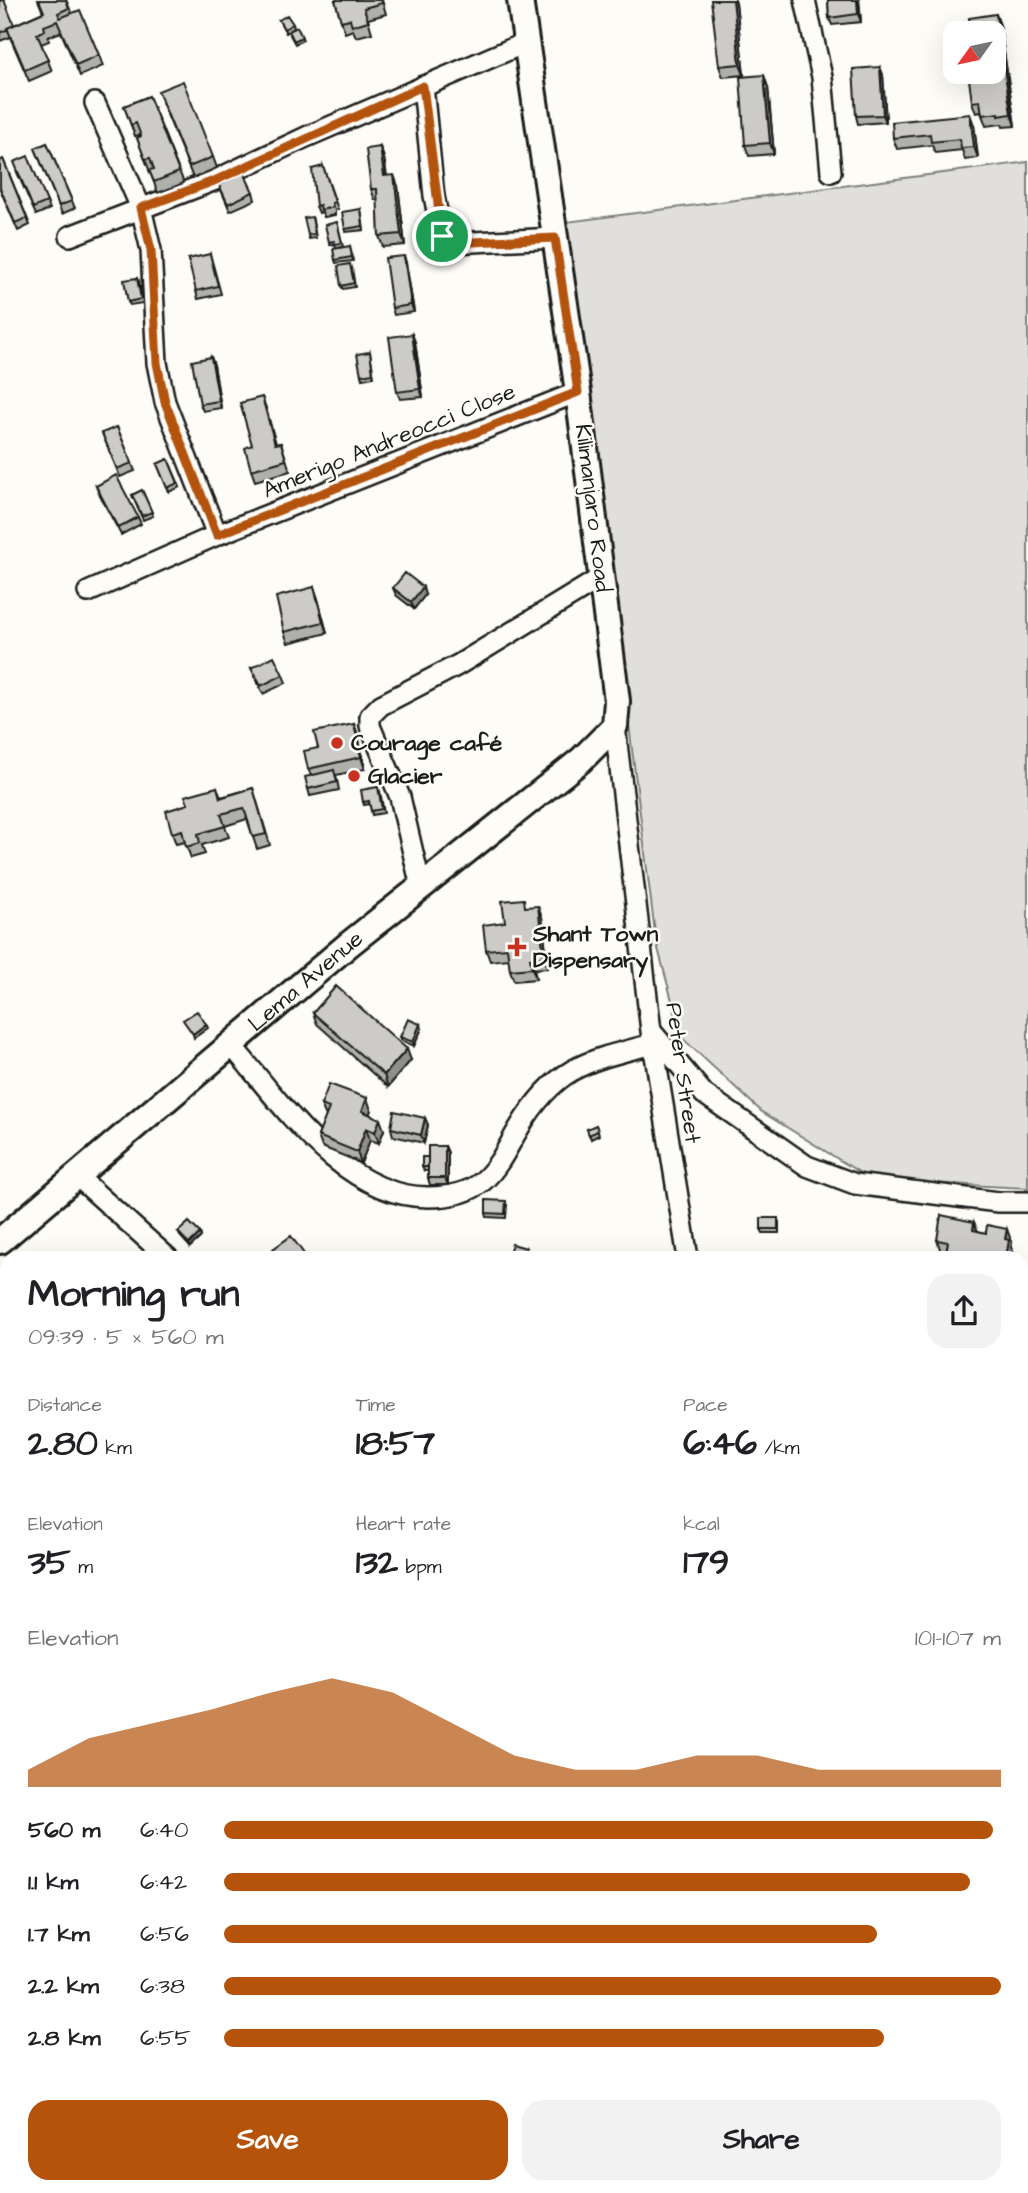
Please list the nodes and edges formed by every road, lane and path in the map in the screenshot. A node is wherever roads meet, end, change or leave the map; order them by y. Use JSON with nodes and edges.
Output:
{"nodes":[{"id":1,"x":520,"y":0,"type":"edge"},
{"id":2,"x":805,"y":0,"type":"edge"},
{"id":3,"x":527,"y":42,"type":"junction"},
{"id":4,"x":423,"y":86,"type":"junction"},
{"id":5,"x":95,"y":103,"type":"dead end"},
{"id":6,"x":831,"y":172,"type":"dead end"},
{"id":7,"x":141,"y":208,"type":"junction"},
{"id":8,"x":70,"y":236,"type":"dead end"},
{"id":9,"x":555,"y":238,"type":"junction"},
{"id":10,"x":578,"y":392,"type":"junction"},
{"id":11,"x":217,"y":535,"type":"junction"},
{"id":12,"x":602,"y":577,"type":"junction"},
{"id":13,"x":88,"y":592,"type":"dead end"},
{"id":14,"x":615,"y":726,"type":"junction"},
{"id":15,"x":421,"y":887,"type":"junction"},
{"id":16,"x":652,"y":1038,"type":"junction"},
{"id":17,"x":232,"y":1046,"type":"junction"},
{"id":18,"x":78,"y":1177,"type":"junction"},
{"id":19,"x":1028,"y":1202,"type":"edge"},
{"id":20,"x":0,"y":1241,"type":"edge"},
{"id":21,"x":160,"y":1251,"type":"edge"},
{"id":22,"x":687,"y":1251,"type":"edge"}],
"edges":[{"from":1,"to":3,"type":"main road","name":"Kilimanjaro Road"},
{"from":2,"to":6,"type":"street"},
{"from":3,"to":4,"type":"street"},
{"from":3,"to":9,"type":"main road","name":"Kilimanjaro Road"},
{"from":4,"to":7,"type":"street"},
{"from":4,"to":9,"type":"street"},
{"from":5,"to":7,"type":"street"},
{"from":7,"to":8,"type":"street"},
{"from":7,"to":11,"type":"street"},
{"from":9,"to":10,"type":"main road","name":"Kilimanjaro Road"},
{"from":10,"to":11,"type":"street","name":"Amerigo Andreocci Close"},
{"from":10,"to":12,"type":"main road","name":"Kilimanjaro Road"},
{"from":11,"to":13,"type":"street","name":"Amerigo Andreocci Close"},
{"from":12,"to":14,"type":"main road","name":"Kilimanjaro Road"},
{"from":12,"to":15,"type":"street"},
{"from":14,"to":15,"type":"main road","name":"Lema Avenue"},
{"from":14,"to":16,"type":"street","name":"Peter Street"},
{"from":15,"to":17,"type":"main road","name":"Lema Avenue"},
{"from":16,"to":17,"type":"street"},
{"from":16,"to":19,"type":"street"},
{"from":16,"to":22,"type":"street","name":"Peter Street"},
{"from":17,"to":18,"type":"main road","name":"Lema Avenue"},
{"from":18,"to":20,"type":"main road","name":"Lema Avenue"},
{"from":18,"to":21,"type":"street"}]}
